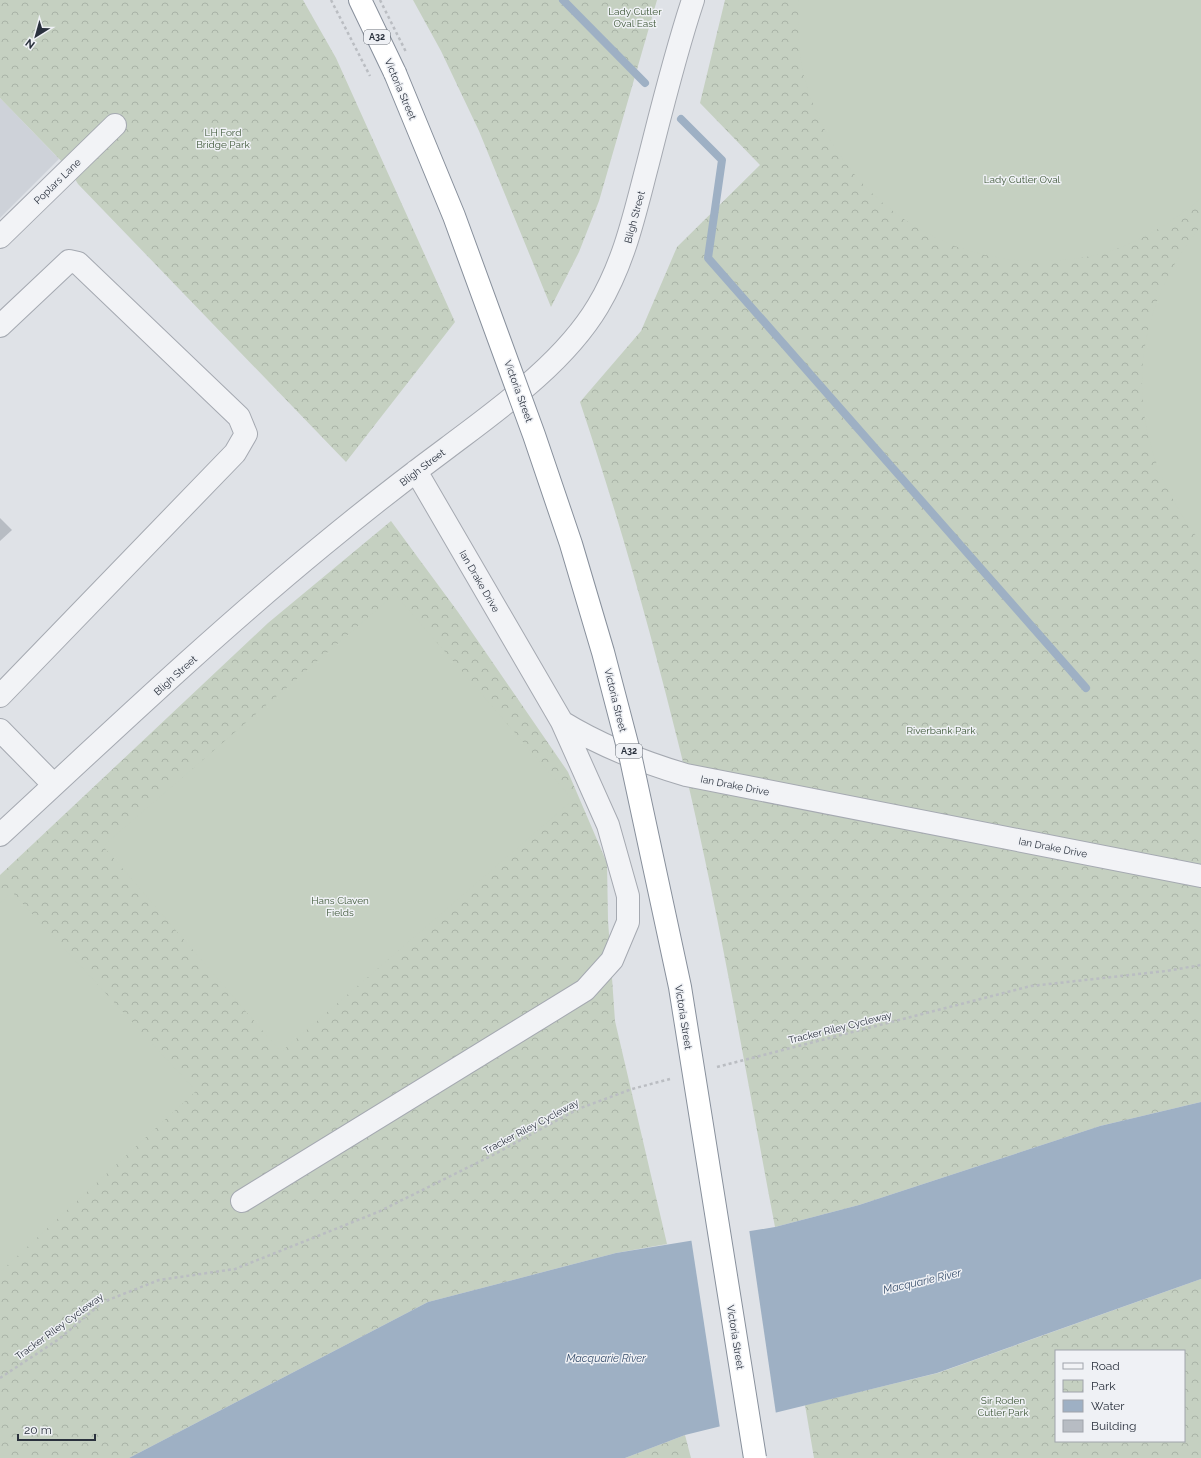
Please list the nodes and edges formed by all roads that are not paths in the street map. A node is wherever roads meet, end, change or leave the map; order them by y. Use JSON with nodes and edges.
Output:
{"nodes":[{"id":1,"x":360,"y":0,"type":"edge"},
{"id":2,"x":693,"y":0,"type":"edge"},
{"id":3,"x":115,"y":125,"type":"dead end"},
{"id":4,"x":0,"y":237,"type":"edge"},
{"id":5,"x":0,"y":326,"type":"edge"},
{"id":6,"x":416,"y":471,"type":"junction"},
{"id":7,"x":0,"y":696,"type":"edge"},
{"id":8,"x":562,"y":722,"type":"junction"},
{"id":9,"x":0,"y":730,"type":"edge"},
{"id":10,"x":54,"y":785,"type":"junction"},
{"id":11,"x":0,"y":835,"type":"edge"},
{"id":12,"x":1201,"y":876,"type":"edge"},
{"id":13,"x":242,"y":1201,"type":"dead end"},
{"id":14,"x":755,"y":1458,"type":"edge"}],
"edges":[{"from":1,"to":14,"type":"highway","name":"Victoria Street","number":"A32","bridge":true},
{"from":2,"to":6,"type":"street","name":"Bligh Street"},
{"from":3,"to":4,"type":"street","name":"Poplars Lane"},
{"from":5,"to":7,"type":"street"},
{"from":6,"to":8,"type":"street","name":"Ian Drake Drive"},
{"from":6,"to":10,"type":"street","name":"Bligh Street"},
{"from":8,"to":12,"type":"street","name":"Ian Drake Drive"},
{"from":8,"to":13,"type":"street"},
{"from":9,"to":10,"type":"street"},
{"from":10,"to":11,"type":"street","name":"Bligh Street"}]}
